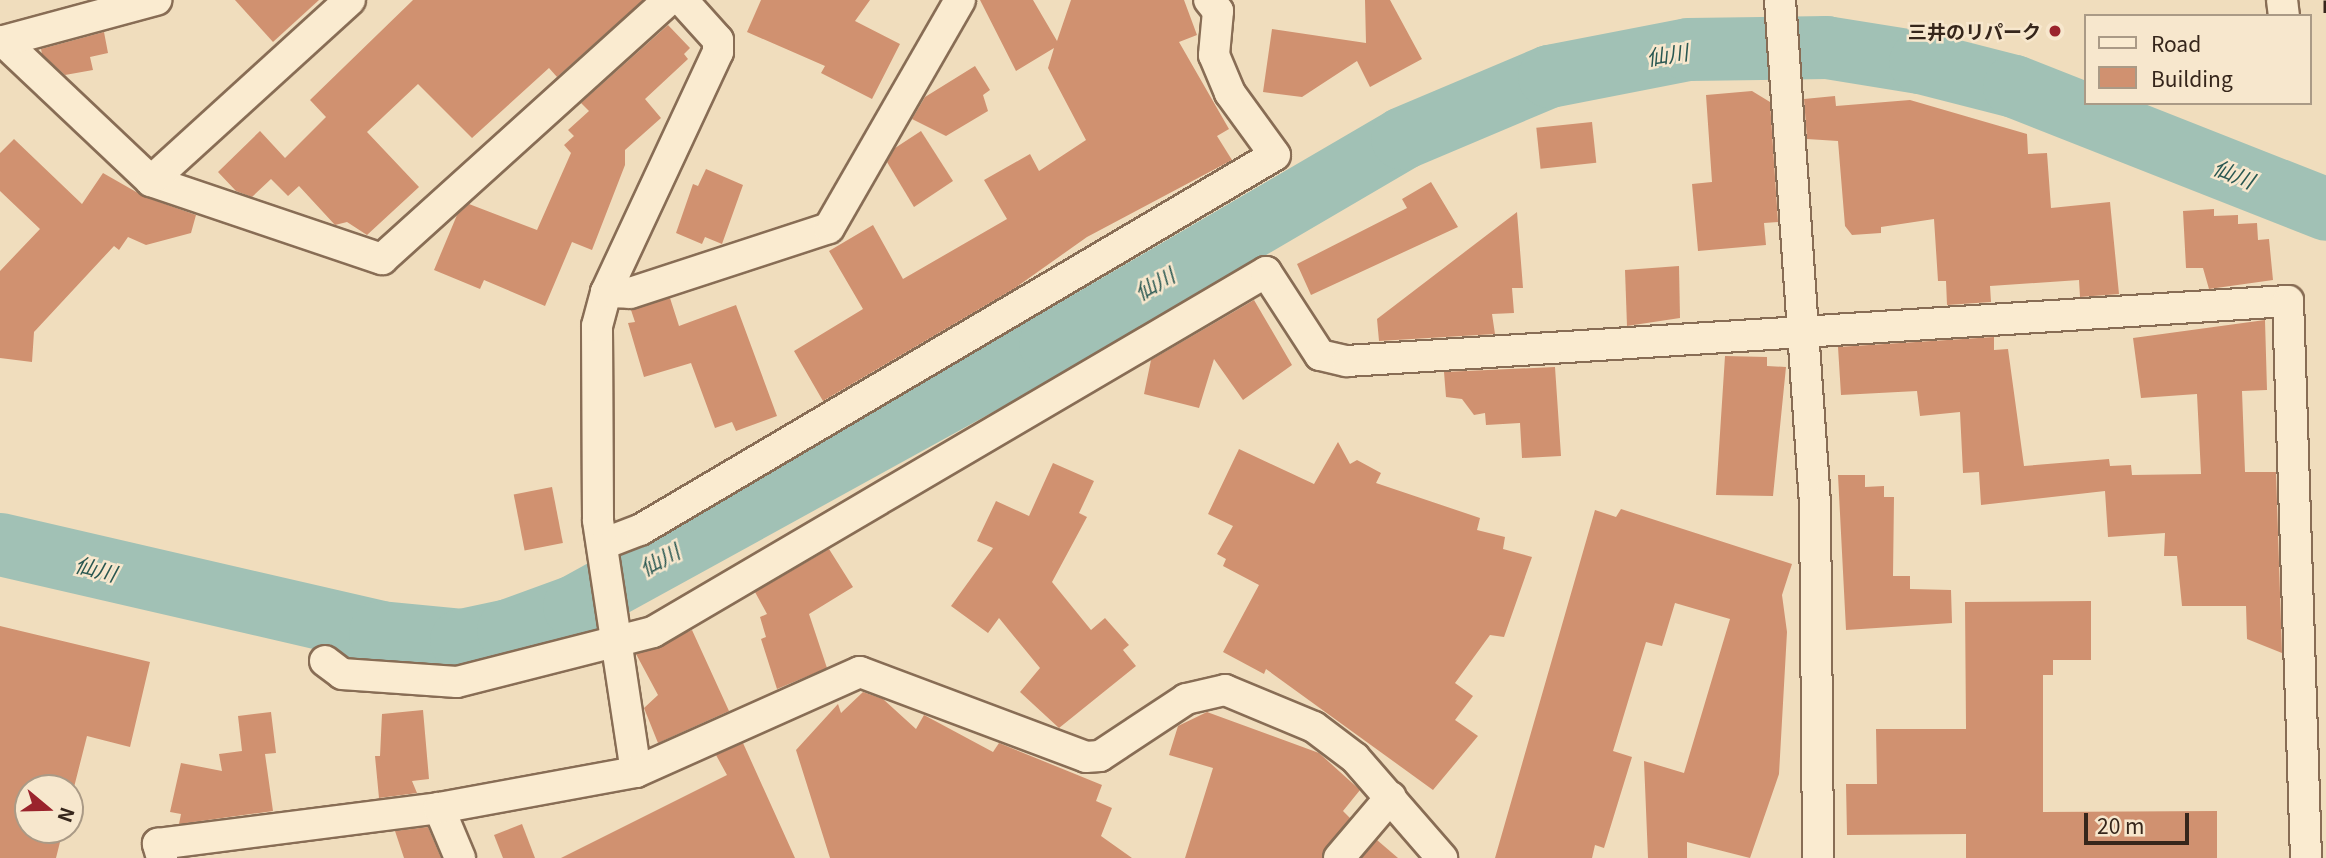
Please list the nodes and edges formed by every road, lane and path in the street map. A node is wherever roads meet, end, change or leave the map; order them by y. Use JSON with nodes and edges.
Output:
{"nodes":[{"id":1,"x":156,"y":0,"type":"edge"},
{"id":2,"x":350,"y":0,"type":"edge"},
{"id":3,"x":669,"y":0,"type":"edge"},
{"id":4,"x":682,"y":0,"type":"edge"},
{"id":5,"x":960,"y":0,"type":"edge"},
{"id":6,"x":1209,"y":0,"type":"edge"},
{"id":7,"x":1780,"y":7,"type":"edge"},
{"id":8,"x":1,"y":41,"type":"edge"},
{"id":9,"x":151,"y":181,"type":"junction"},
{"id":10,"x":606,"y":292,"type":"junction"},
{"id":11,"x":1801,"y":332,"type":"junction"},
{"id":12,"x":604,"y":553,"type":"junction"},
{"id":13,"x":612,"y":632,"type":"junction"},
{"id":14,"x":325,"y":661,"type":"dead end"},
{"id":15,"x":636,"y":772,"type":"junction"},
{"id":16,"x":1391,"y":797,"type":"junction"},
{"id":17,"x":439,"y":808,"type":"junction"},
{"id":18,"x":162,"y":858,"type":"edge"},
{"id":19,"x":460,"y":858,"type":"edge"},
{"id":20,"x":1339,"y":858,"type":"edge"},
{"id":21,"x":1442,"y":858,"type":"edge"},
{"id":22,"x":1818,"y":858,"type":"edge"},
{"id":23,"x":2306,"y":858,"type":"edge"}],
"edges":[{"from":1,"to":8,"type":"street"},
{"from":2,"to":9,"type":"street"},
{"from":3,"to":9,"type":"street"},
{"from":4,"to":10,"type":"street"},
{"from":5,"to":10,"type":"street"},
{"from":6,"to":12,"type":"street"},
{"from":7,"to":11,"type":"street"},
{"from":8,"to":9,"type":"street"},
{"from":10,"to":12,"type":"street"},
{"from":11,"to":13,"type":"street"},
{"from":11,"to":22,"type":"street"},
{"from":11,"to":23,"type":"street"},
{"from":12,"to":13,"type":"street"},
{"from":13,"to":14,"type":"street"},
{"from":13,"to":15,"type":"street"},
{"from":15,"to":16,"type":"street"},
{"from":15,"to":17,"type":"street"},
{"from":16,"to":20,"type":"street"},
{"from":16,"to":21,"type":"street"},
{"from":17,"to":18,"type":"street"},
{"from":17,"to":19,"type":"street"}]}
